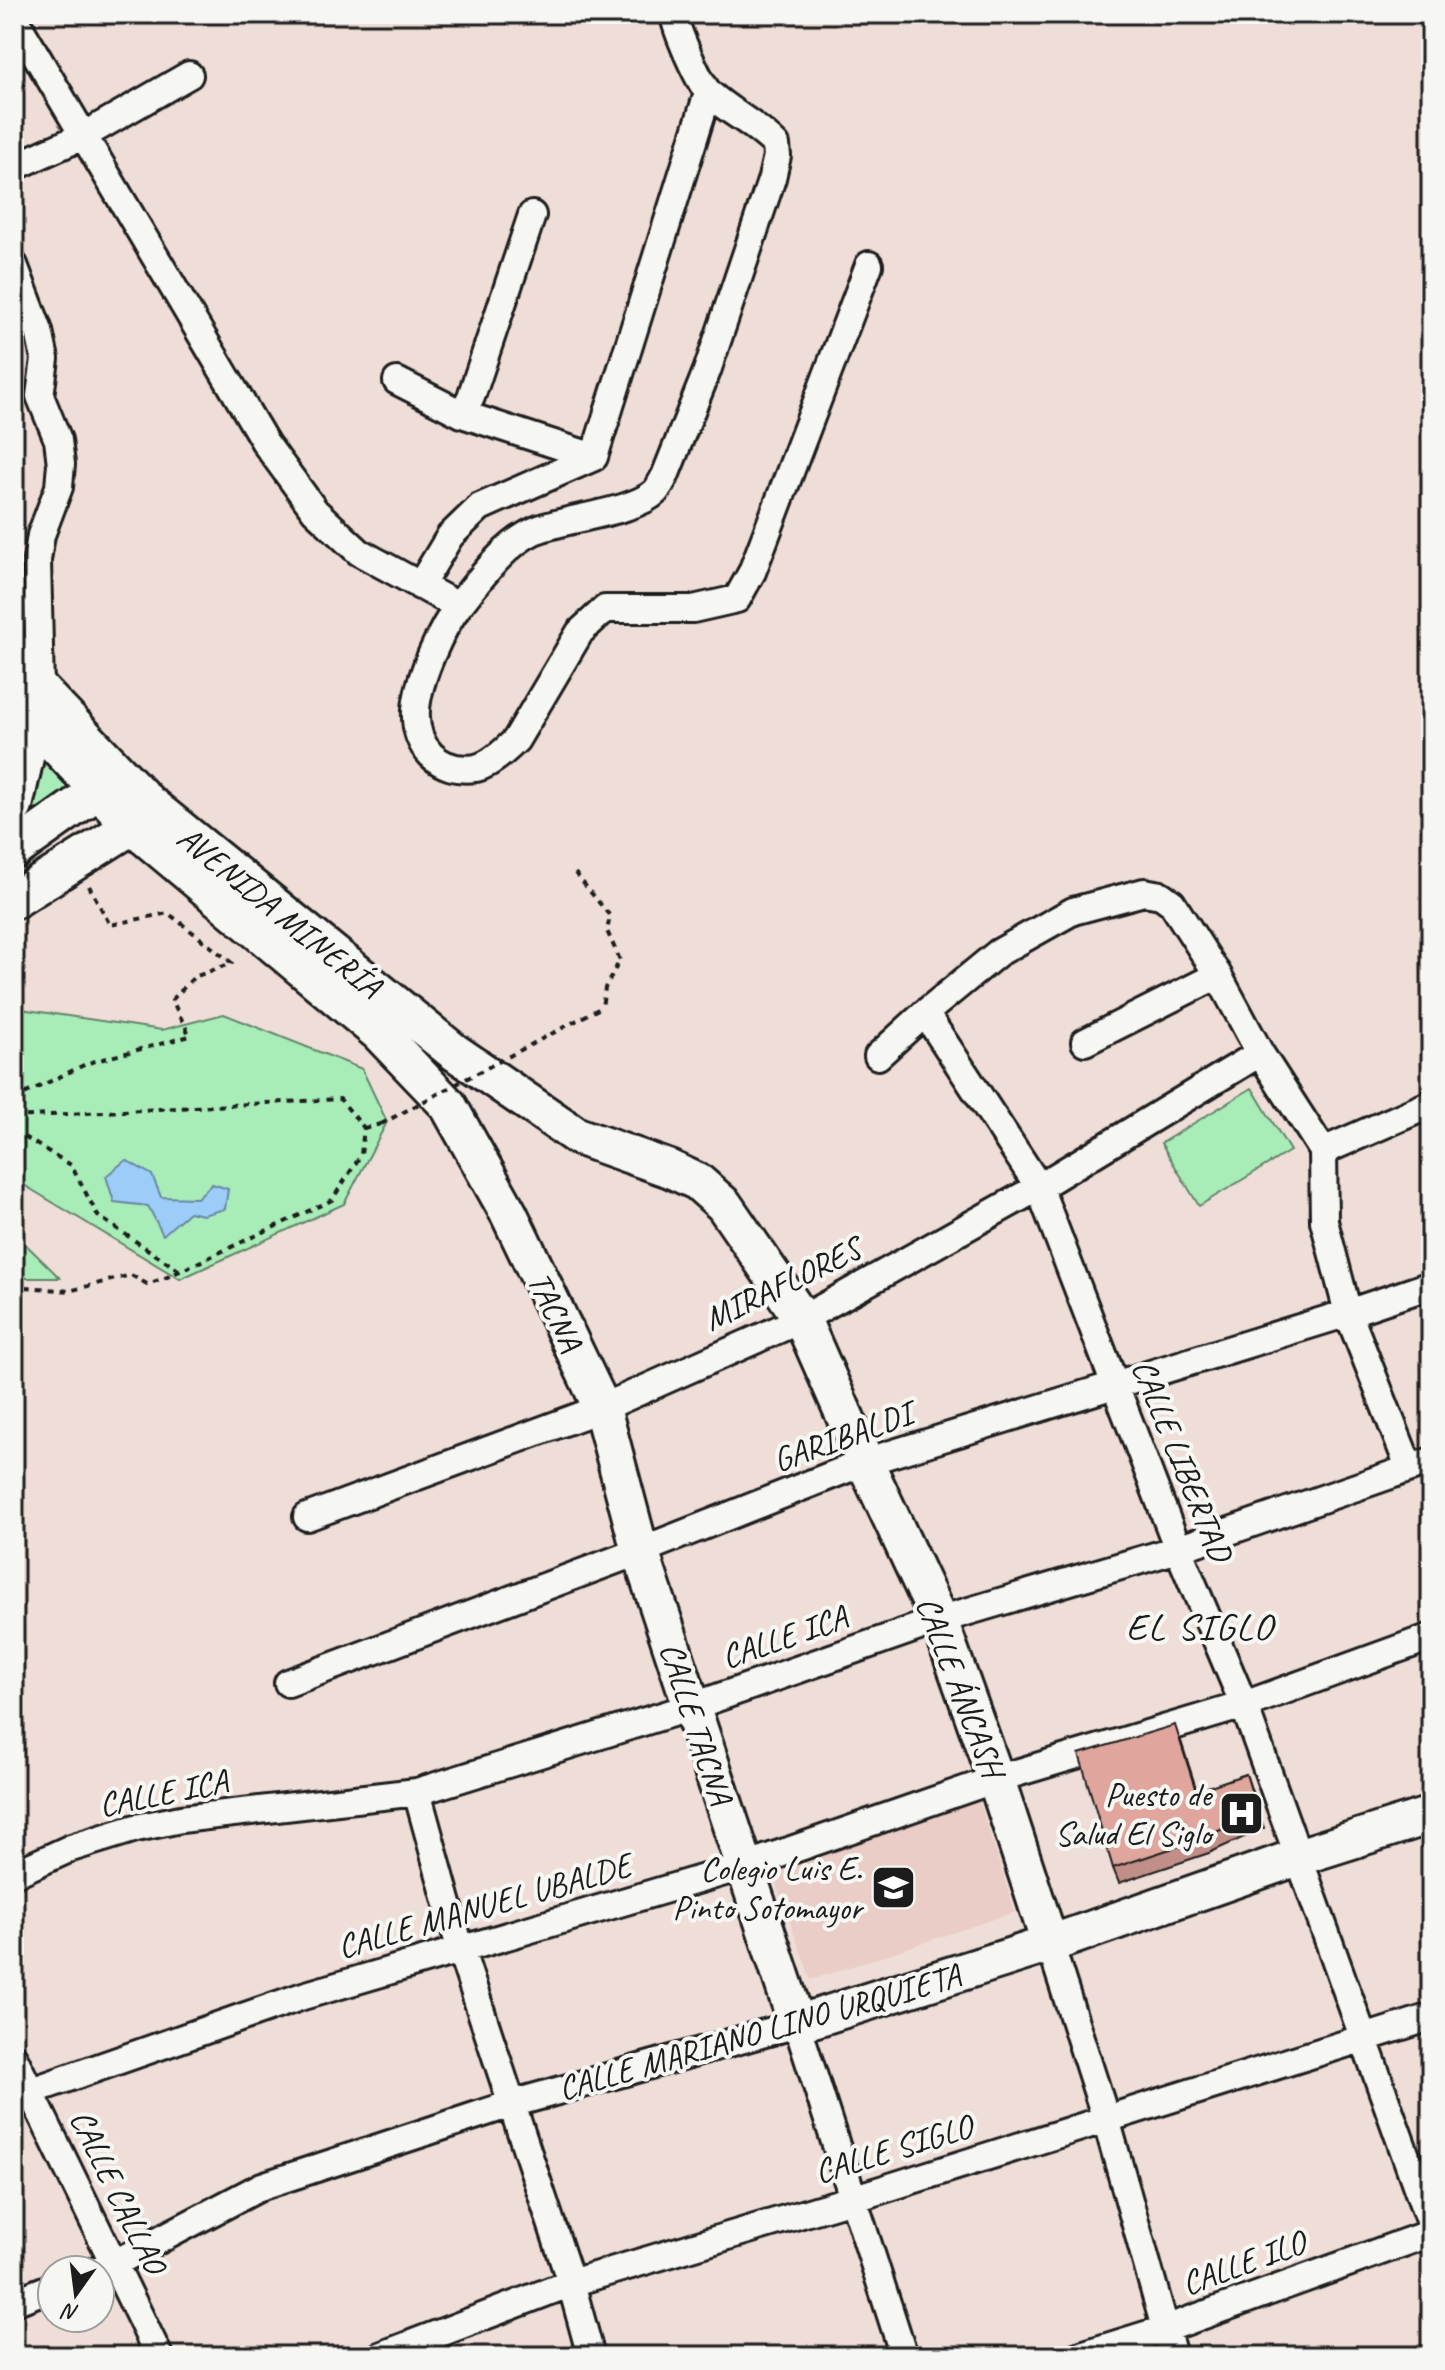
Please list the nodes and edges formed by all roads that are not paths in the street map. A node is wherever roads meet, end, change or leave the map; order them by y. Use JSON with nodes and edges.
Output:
{"nodes":[{"id":1,"x":674,"y":14,"type":"edge"},
{"id":2,"x":14,"y":18,"type":"edge"},
{"id":3,"x":189,"y":75,"type":"dead end"},
{"id":4,"x":708,"y":93,"type":"junction"},
{"id":5,"x":83,"y":136,"type":"junction"},
{"id":6,"x":14,"y":167,"type":"edge"},
{"id":7,"x":532,"y":215,"type":"dead end"},
{"id":8,"x":14,"y":265,"type":"edge"},
{"id":9,"x":869,"y":265,"type":"dead end"},
{"id":10,"x":397,"y":381,"type":"dead end"},
{"id":11,"x":462,"y":414,"type":"junction"},
{"id":12,"x":594,"y":457,"type":"junction"},
{"id":13,"x":420,"y":586,"type":"junction"},
{"id":14,"x":458,"y":606,"type":"junction"},
{"id":15,"x":14,"y":652,"type":"edge"},
{"id":16,"x":29,"y":704,"type":"edge"},
{"id":17,"x":108,"y":779,"type":"junction"},
{"id":18,"x":14,"y":806,"type":"edge"},
{"id":19,"x":140,"y":814,"type":"junction"},
{"id":20,"x":14,"y":850,"type":"edge"},
{"id":21,"x":14,"y":900,"type":"edge"},
{"id":22,"x":1218,"y":975,"type":"junction"},
{"id":23,"x":925,"y":1013,"type":"junction"},
{"id":24,"x":1085,"y":1042,"type":"dead end"},
{"id":25,"x":1260,"y":1053,"type":"junction"},
{"id":26,"x":878,"y":1056,"type":"dead end"},
{"id":27,"x":1431,"y":1104,"type":"edge"},
{"id":28,"x":577,"y":1136,"type":"joint"},
{"id":29,"x":1323,"y":1151,"type":"junction"},
{"id":30,"x":1039,"y":1187,"type":"junction"},
{"id":31,"x":509,"y":1214,"type":"joint"},
{"id":32,"x":1431,"y":1285,"type":"edge"},
{"id":33,"x":1348,"y":1313,"type":"junction"},
{"id":34,"x":802,"y":1319,"type":"junction"},
{"id":35,"x":1114,"y":1386,"type":"junction"},
{"id":36,"x":602,"y":1408,"type":"junction"},
{"id":37,"x":865,"y":1462,"type":"junction"},
{"id":38,"x":1420,"y":1464,"type":"edge"},
{"id":39,"x":307,"y":1517,"type":"dead end"},
{"id":40,"x":1178,"y":1549,"type":"junction"},
{"id":41,"x":640,"y":1551,"type":"junction"},
{"id":42,"x":939,"y":1620,"type":"junction"},
{"id":43,"x":1431,"y":1637,"type":"edge"},
{"id":44,"x":288,"y":1683,"type":"dead end"},
{"id":45,"x":1244,"y":1705,"type":"junction"},
{"id":46,"x":691,"y":1707,"type":"junction"},
{"id":47,"x":996,"y":1779,"type":"junction"},
{"id":48,"x":417,"y":1792,"type":"junction"},
{"id":49,"x":1431,"y":1815,"type":"edge"},
{"id":50,"x":1298,"y":1857,"type":"junction"},
{"id":51,"x":745,"y":1866,"type":"junction"},
{"id":52,"x":14,"y":1874,"type":"edge"},
{"id":53,"x":1050,"y":1944,"type":"junction"},
{"id":54,"x":460,"y":1948,"type":"junction"},
{"id":55,"x":1431,"y":2017,"type":"edge"},
{"id":56,"x":797,"y":2024,"type":"junction"},
{"id":57,"x":1364,"y":2036,"type":"junction"},
{"id":58,"x":14,"y":2058,"type":"edge"},
{"id":59,"x":22,"y":2095,"type":"edge"},
{"id":60,"x":511,"y":2104,"type":"junction"},
{"id":61,"x":1106,"y":2119,"type":"junction"},
{"id":62,"x":852,"y":2199,"type":"junction"},
{"id":63,"x":1431,"y":2226,"type":"edge"},
{"id":64,"x":1431,"y":2233,"type":"edge"},
{"id":65,"x":100,"y":2254,"type":"edge"},
{"id":66,"x":116,"y":2261,"type":"edge"},
{"id":67,"x":116,"y":2283,"type":"edge"},
{"id":68,"x":571,"y":2283,"type":"junction"},
{"id":69,"x":36,"y":2293,"type":"edge"},
{"id":70,"x":14,"y":2302,"type":"edge"},
{"id":71,"x":1165,"y":2329,"type":"junction"},
{"id":72,"x":159,"y":2356,"type":"edge"},
{"id":73,"x":380,"y":2356,"type":"edge"},
{"id":74,"x":591,"y":2356,"type":"edge"},
{"id":75,"x":904,"y":2356,"type":"edge"},
{"id":76,"x":1078,"y":2356,"type":"edge"},
{"id":77,"x":1173,"y":2356,"type":"edge"}],
"edges":[{"from":1,"to":4,"type":"street"},
{"from":2,"to":5,"type":"street"},
{"from":3,"to":5,"type":"street"},
{"from":4,"to":12,"type":"street"},
{"from":4,"to":14,"type":"street"},
{"from":5,"to":6,"type":"street"},
{"from":5,"to":13,"type":"street"},
{"from":7,"to":11,"type":"street"},
{"from":8,"to":16,"type":"street"},
{"from":9,"to":14,"type":"street"},
{"from":10,"to":11,"type":"street"},
{"from":11,"to":12,"type":"street"},
{"from":12,"to":13,"type":"street"},
{"from":13,"to":14,"type":"street"},
{"from":15,"to":16,"type":"main road","name":"AVENIDA MINERÍA"},
{"from":16,"to":17,"type":"main road","name":"AVENIDA MINERÍA"},
{"from":16,"to":18,"type":"main road"},
{"from":17,"to":19,"type":"main road","name":"AVENIDA MINERÍA"},
{"from":17,"to":20,"type":"main road"},
{"from":19,"to":21,"type":"main road"},
{"from":19,"to":28,"type":"main road","name":"AVENIDA MINERÍA"},
{"from":19,"to":31,"type":"main road","name":"AVENIDA MINERÍA"},
{"from":22,"to":23,"type":"street"},
{"from":22,"to":24,"type":"street"},
{"from":22,"to":25,"type":"street"},
{"from":23,"to":26,"type":"street"},
{"from":23,"to":30,"type":"street","name":"CALLE LIBERTAD"},
{"from":25,"to":29,"type":"street"},
{"from":25,"to":30,"type":"street","name":"MIRAFLORES"},
{"from":27,"to":29,"type":"street"},
{"from":28,"to":34,"type":"main road","name":"CALLE ÁNCASH"},
{"from":29,"to":33,"type":"street"},
{"from":30,"to":34,"type":"street","name":"MIRAFLORES"},
{"from":30,"to":35,"type":"street","name":"CALLE LIBERTAD"},
{"from":31,"to":36,"type":"main road","name":"TACNA"},
{"from":32,"to":33,"type":"street","name":"GARIBALDI"},
{"from":33,"to":35,"type":"street","name":"GARIBALDI"},
{"from":33,"to":38,"type":"street"},
{"from":34,"to":36,"type":"street","name":"MIRAFLORES"},
{"from":34,"to":37,"type":"main road","name":"CALLE ÁNCASH"},
{"from":35,"to":37,"type":"street","name":"GARIBALDI"},
{"from":35,"to":40,"type":"street","name":"CALLE LIBERTAD"},
{"from":36,"to":39,"type":"street","name":"MIRAFLORES"},
{"from":36,"to":41,"type":"main road","name":"CALLE TACNA"},
{"from":37,"to":41,"type":"street","name":"GARIBALDI"},
{"from":37,"to":42,"type":"main road","name":"CALLE ÁNCASH"},
{"from":38,"to":40,"type":"street","name":"CALLE ICA"},
{"from":40,"to":42,"type":"street","name":"CALLE ICA"},
{"from":40,"to":45,"type":"street","name":"CALLE LIBERTAD"},
{"from":41,"to":44,"type":"street","name":"GARIBALDI"},
{"from":41,"to":46,"type":"main road","name":"CALLE TACNA"},
{"from":42,"to":46,"type":"street","name":"CALLE ICA"},
{"from":42,"to":47,"type":"main road","name":"CALLE ÁNCASH"},
{"from":43,"to":45,"type":"street","name":"CALLE MANUEL UBALDE"},
{"from":45,"to":47,"type":"street","name":"CALLE MANUEL UBALDE"},
{"from":45,"to":50,"type":"street","name":"CALLE LIBERTAD"},
{"from":46,"to":48,"type":"street","name":"CALLE ICA"},
{"from":46,"to":51,"type":"main road","name":"CALLE TACNA"},
{"from":47,"to":51,"type":"street","name":"CALLE MANUEL UBALDE"},
{"from":47,"to":53,"type":"main road","name":"CALLE ÁNCASH"},
{"from":48,"to":52,"type":"street","name":"CALLE ICA"},
{"from":48,"to":54,"type":"street"},
{"from":49,"to":50,"type":"main road","name":"CALLE MARIANO LINO URQUIETA"},
{"from":50,"to":53,"type":"main road","name":"CALLE MARIANO LINO URQUIETA"},
{"from":50,"to":57,"type":"street","name":"CALLE LIBERTAD"},
{"from":51,"to":54,"type":"street","name":"CALLE MANUEL UBALDE"},
{"from":51,"to":56,"type":"main road","name":"CALLE TACNA"},
{"from":53,"to":56,"type":"main road","name":"CALLE MARIANO LINO URQUIETA"},
{"from":53,"to":61,"type":"street","name":"CALLE ÁNCASH"},
{"from":54,"to":59,"type":"street","name":"CALLE MANUEL UBALDE"},
{"from":54,"to":60,"type":"street"},
{"from":55,"to":57,"type":"street","name":"CALLE SIGLO"},
{"from":56,"to":60,"type":"street","name":"CALLE MARIANO LINO URQUIETA"},
{"from":56,"to":62,"type":"street","name":"CALLE TACNA"},
{"from":57,"to":61,"type":"street","name":"CALLE SIGLO"},
{"from":57,"to":63,"type":"street","name":"CALLE LIBERTAD"},
{"from":58,"to":59,"type":"street","name":"CALLE CALLAO"},
{"from":59,"to":65,"type":"street","name":"CALLE CALLAO"},
{"from":60,"to":66,"type":"street","name":"CALLE MARIANO LINO URQUIETA"},
{"from":60,"to":68,"type":"street"},
{"from":61,"to":62,"type":"street","name":"CALLE SIGLO"},
{"from":61,"to":71,"type":"street","name":"CALLE ÁNCASH"},
{"from":62,"to":68,"type":"street","name":"CALLE SIGLO"},
{"from":62,"to":75,"type":"street","name":"CALLE TACNA"},
{"from":64,"to":71,"type":"street","name":"CALLE ILO"},
{"from":67,"to":72,"type":"street","name":"CALLE CALLAO"},
{"from":68,"to":73,"type":"street","name":"CALLE SIGLO"},
{"from":68,"to":74,"type":"street"},
{"from":69,"to":70,"type":"street"},
{"from":71,"to":76,"type":"street","name":"CALLE ILO"},
{"from":71,"to":77,"type":"street","name":"CALLE ÁNCASH"}]}
